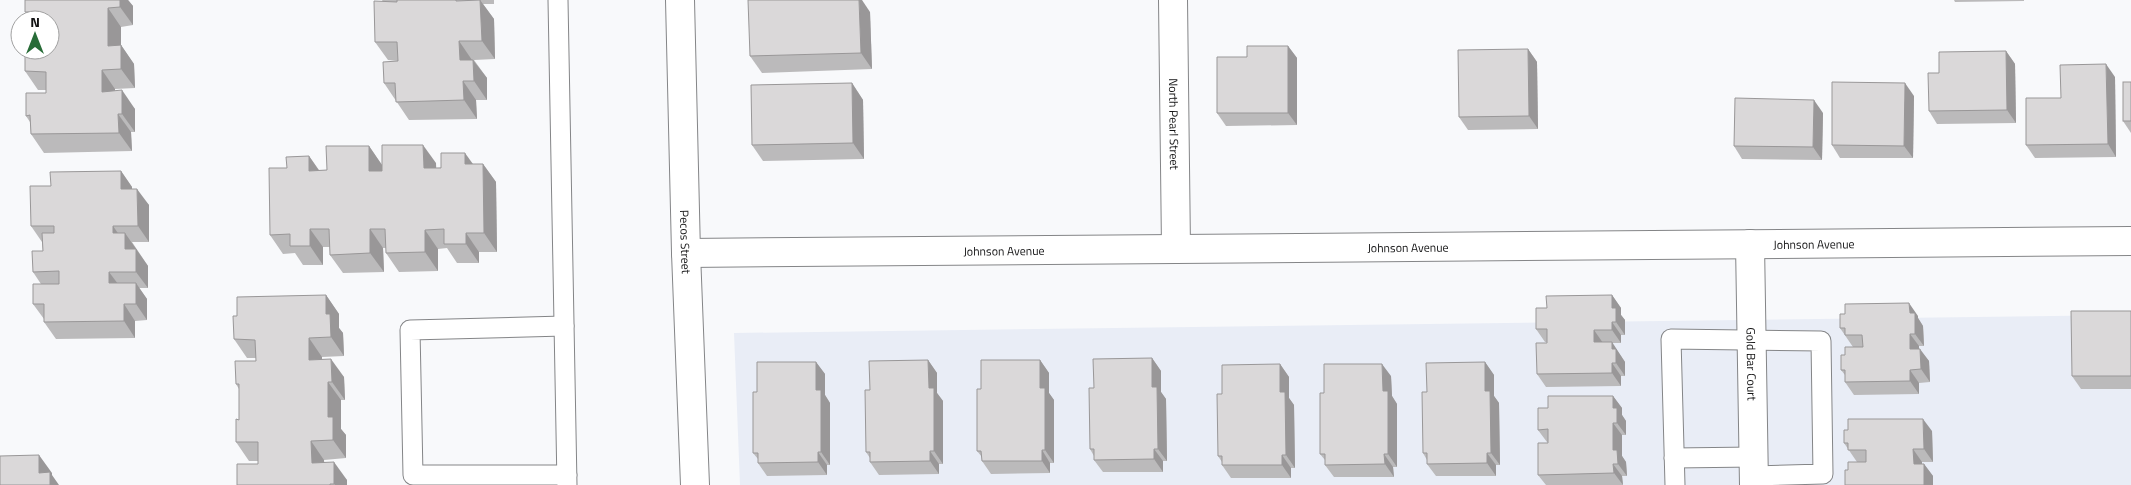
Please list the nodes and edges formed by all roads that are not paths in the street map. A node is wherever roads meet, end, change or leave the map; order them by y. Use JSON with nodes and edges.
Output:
{"nodes":[{"id":1,"x":558,"y":0,"type":"edge"},
{"id":2,"x":680,"y":0,"type":"edge"},
{"id":3,"x":1173,"y":0,"type":"edge"},
{"id":4,"x":2131,"y":241,"type":"edge"},
{"id":5,"x":1750,"y":244,"type":"junction"},
{"id":6,"x":1176,"y":248,"type":"junction"},
{"id":7,"x":686,"y":253,"type":"junction"},
{"id":8,"x":564,"y":326,"type":"junction"},
{"id":9,"x":1752,"y":339,"type":"junction"},
{"id":10,"x":1674,"y":458,"type":"junction"},
{"id":11,"x":1754,"y":473,"type":"edge"},
{"id":12,"x":567,"y":480,"type":"edge"},
{"id":13,"x":695,"y":485,"type":"edge"},
{"id":14,"x":1675,"y":485,"type":"edge"}],
"edges":[{"from":1,"to":8,"type":"lane"},
{"from":2,"to":7,"type":"street","name":"Pecos Street"},
{"from":3,"to":6,"type":"street","name":"North Pearl Street"},
{"from":4,"to":5,"type":"street","name":"Johnson Avenue"},
{"from":5,"to":6,"type":"street","name":"Johnson Avenue"},
{"from":5,"to":9,"type":"street","name":"Gold Bar Court"},
{"from":6,"to":7,"type":"street","name":"Johnson Avenue"},
{"from":7,"to":13,"type":"street","name":"Pecos Street"},
{"from":8,"to":12,"type":"lane"},
{"from":8,"to":12,"type":"lane"},
{"from":9,"to":10,"type":"lane"},
{"from":9,"to":11,"type":"street","name":"Gold Bar Court"},
{"from":9,"to":11,"type":"lane"},
{"from":10,"to":11,"type":"lane"},
{"from":10,"to":14,"type":"lane"}]}
